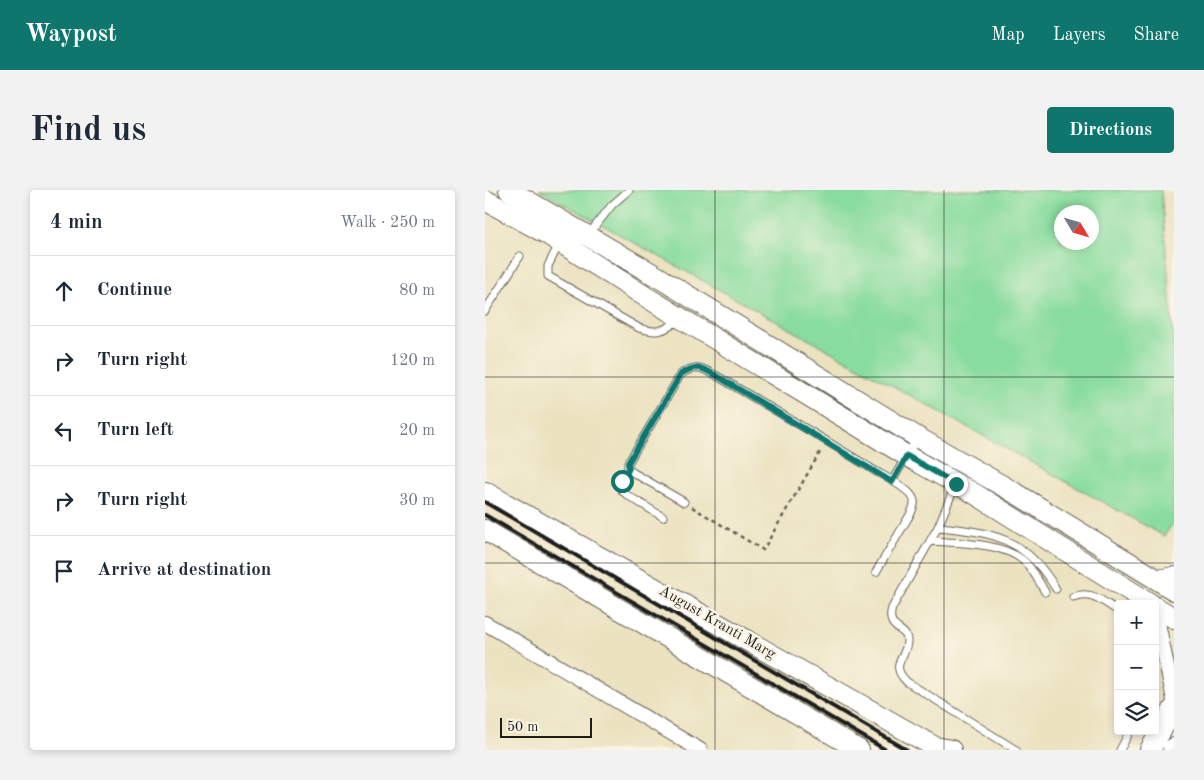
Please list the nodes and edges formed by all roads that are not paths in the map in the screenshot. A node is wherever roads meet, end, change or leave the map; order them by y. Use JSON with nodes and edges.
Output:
{"nodes":[{"id":1,"x":509,"y":190,"type":"edge"},
{"id":2,"x":629,"y":190,"type":"edge"},
{"id":3,"x":485,"y":200,"type":"edge"},
{"id":4,"x":587,"y":236,"type":"junction"},
{"id":5,"x":559,"y":242,"type":"junction"},
{"id":6,"x":520,"y":256,"type":"dead end"},
{"id":7,"x":485,"y":311,"type":"edge"},
{"id":8,"x":682,"y":318,"type":"junction"},
{"id":9,"x":917,"y":437,"type":"junction"},
{"id":10,"x":907,"y":456,"type":"junction"},
{"id":11,"x":629,"y":468,"type":"junction"},
{"id":12,"x":892,"y":482,"type":"junction"},
{"id":13,"x":956,"y":484,"type":"junction"},
{"id":14,"x":485,"y":492,"type":"edge"},
{"id":15,"x":684,"y":502,"type":"road end"},
{"id":16,"x":663,"y":517,"type":"dead end"},
{"id":17,"x":937,"y":526,"type":"junction"},
{"id":18,"x":485,"y":530,"type":"edge"},
{"id":19,"x":930,"y":541,"type":"junction"},
{"id":20,"x":876,"y":572,"type":"dead end"},
{"id":21,"x":1174,"y":574,"type":"edge"},
{"id":22,"x":1153,"y":578,"type":"junction"},
{"id":23,"x":1056,"y":589,"type":"dead end"},
{"id":24,"x":1174,"y":590,"type":"edge"},
{"id":25,"x":1045,"y":592,"type":"dead end"},
{"id":26,"x":1073,"y":597,"type":"dead end"},
{"id":27,"x":1144,"y":600,"type":"edge"},
{"id":28,"x":1114,"y":609,"type":"edge"},
{"id":29,"x":1159,"y":610,"type":"edge"},
{"id":30,"x":1174,"y":618,"type":"edge"},
{"id":31,"x":485,"y":622,"type":"edge"},
{"id":32,"x":1159,"y":627,"type":"edge"},
{"id":33,"x":1174,"y":700,"type":"edge"},
{"id":34,"x":1174,"y":708,"type":"edge"},
{"id":35,"x":1128,"y":735,"type":"edge"},
{"id":36,"x":942,"y":749,"type":"edge"},
{"id":37,"x":700,"y":750,"type":"edge"},
{"id":38,"x":859,"y":750,"type":"edge"},
{"id":39,"x":1016,"y":750,"type":"edge"},
{"id":40,"x":1121,"y":750,"type":"edge"},
{"id":41,"x":1150,"y":750,"type":"edge"}],
"edges":[{"from":1,"to":4,"type":"street"},
{"from":2,"to":4,"type":"lane"},
{"from":3,"to":5,"type":"street"},
{"from":4,"to":9,"type":"street"},
{"from":5,"to":8,"type":"street"},
{"from":5,"to":8,"type":"lane"},
{"from":6,"to":7,"type":"lane"},
{"from":8,"to":10,"type":"street"},
{"from":9,"to":10,"type":"lane"},
{"from":9,"to":22,"type":"street"},
{"from":10,"to":12,"type":"lane"},
{"from":10,"to":13,"type":"street"},
{"from":11,"to":12,"type":"lane"},
{"from":11,"to":15,"type":"lane"},
{"from":11,"to":16,"type":"lane"},
{"from":12,"to":20,"type":"lane"},
{"from":13,"to":17,"type":"lane"},
{"from":13,"to":27,"type":"street"},
{"from":14,"to":36,"type":"street","name":"August Kranti Marg"},
{"from":17,"to":19,"type":"lane"},
{"from":17,"to":23,"type":"lane"},
{"from":18,"to":38,"type":"street"},
{"from":19,"to":25,"type":"lane"},
{"from":19,"to":39,"type":"lane"},
{"from":21,"to":22,"type":"street"},
{"from":22,"to":24,"type":"street"},
{"from":26,"to":28,"type":"lane"},
{"from":29,"to":30,"type":"street"},
{"from":31,"to":37,"type":"street"},
{"from":32,"to":33,"type":"street"},
{"from":34,"to":41,"type":"street"},
{"from":35,"to":40,"type":"lane"}]}
